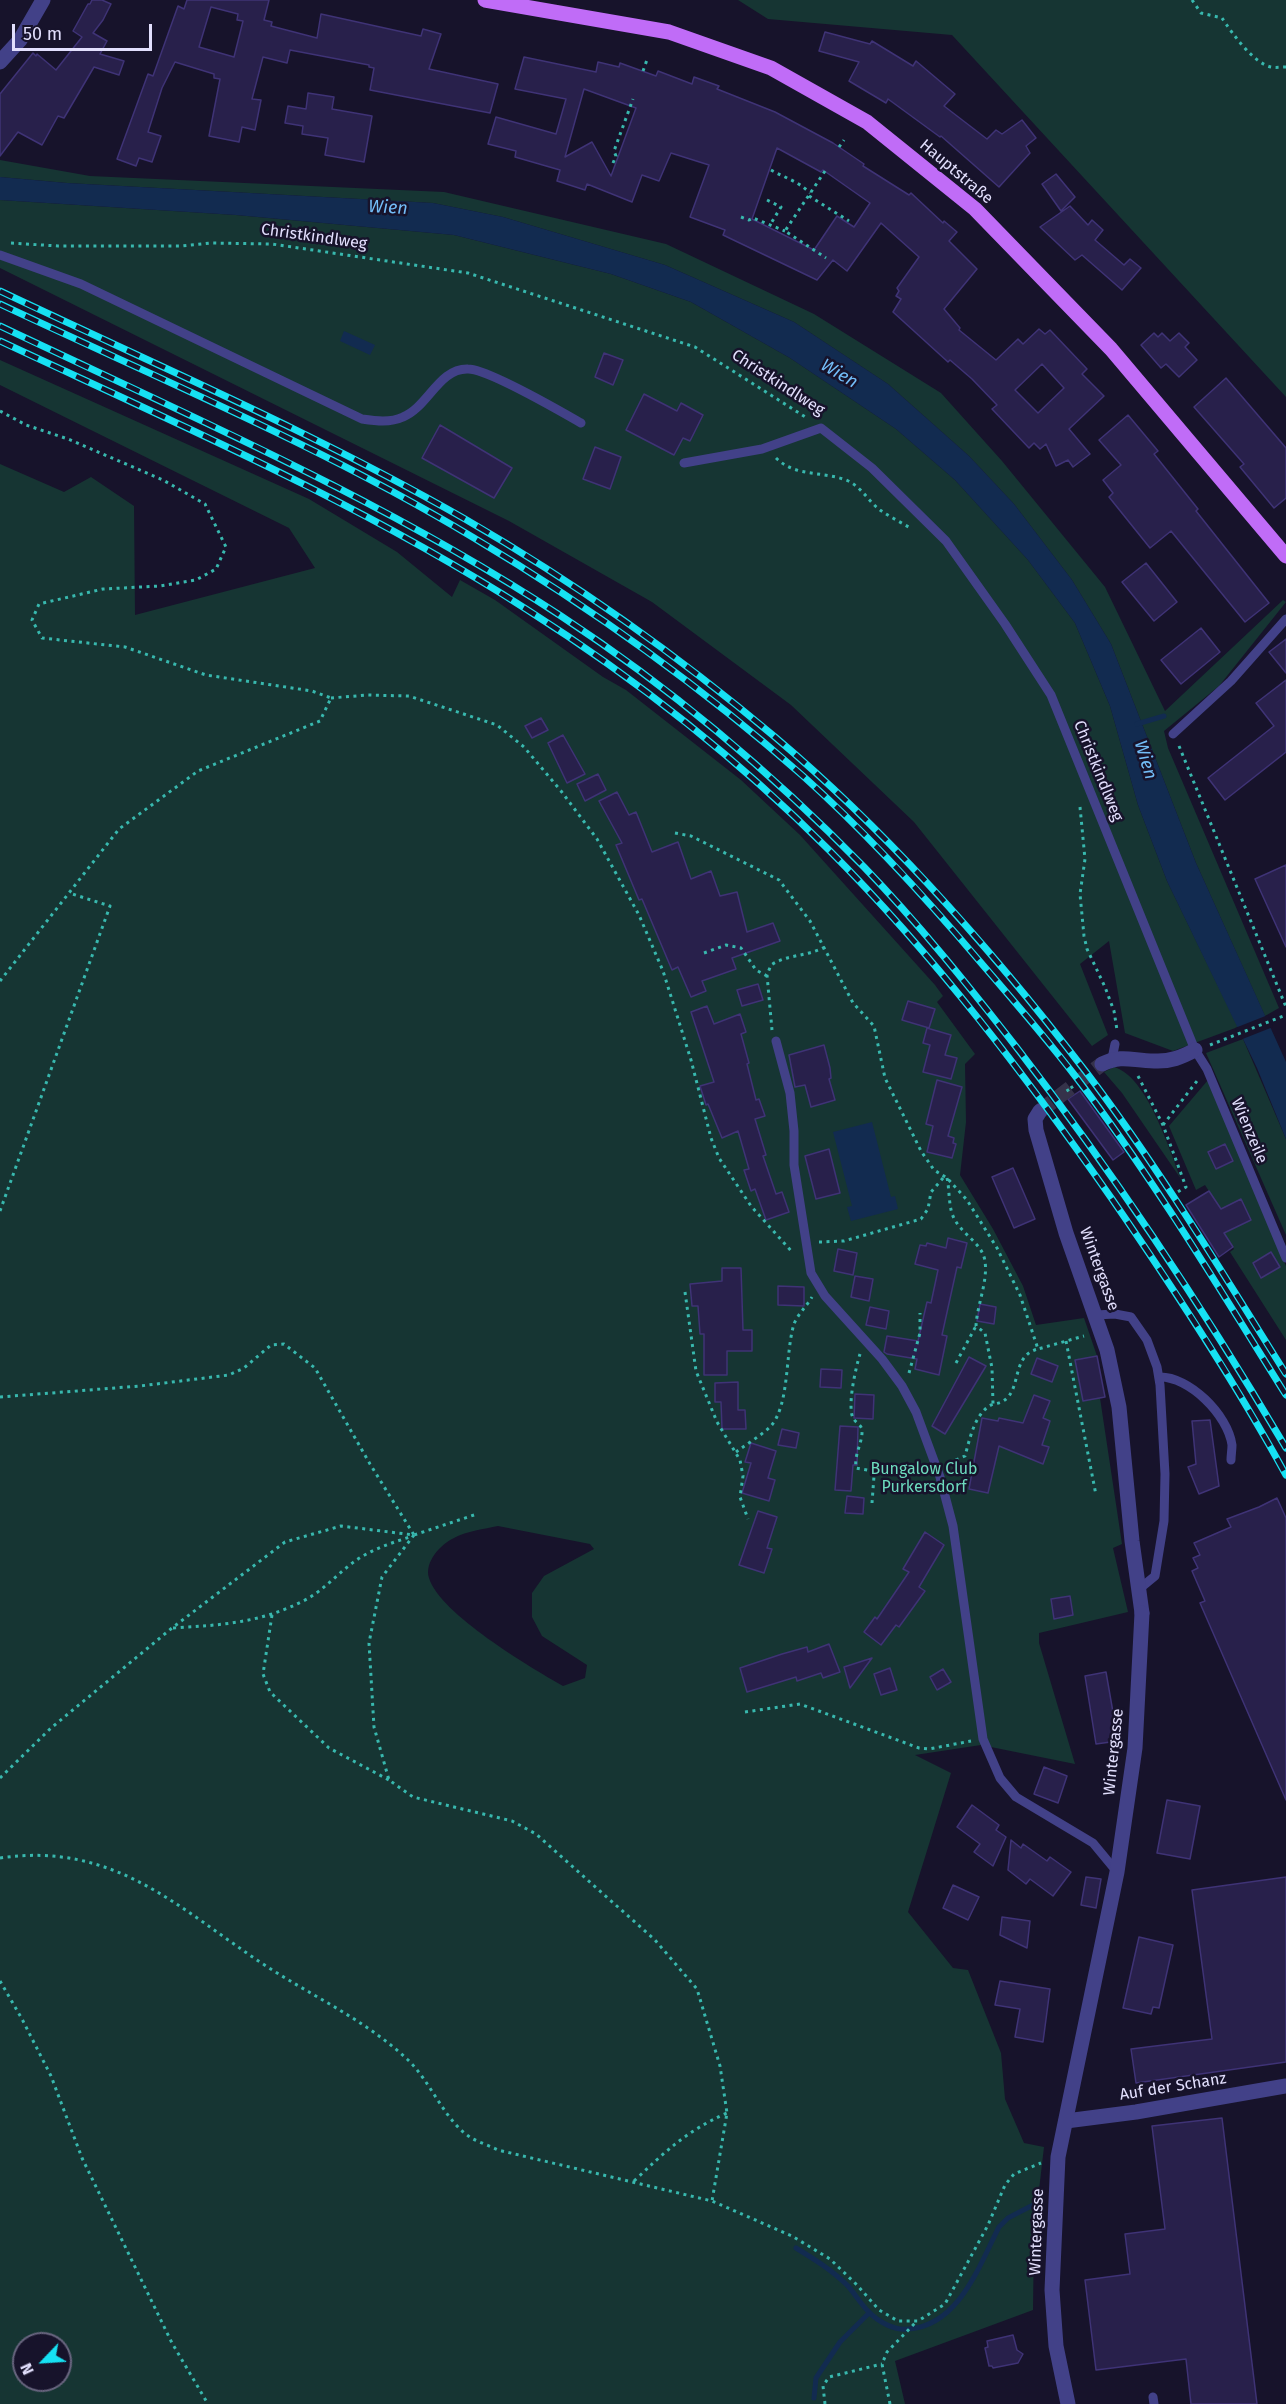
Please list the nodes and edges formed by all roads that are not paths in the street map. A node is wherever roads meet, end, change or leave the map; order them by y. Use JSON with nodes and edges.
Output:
{"nodes":[{"id":1,"x":42,"y":0,"type":"edge"},
{"id":2,"x":485,"y":0,"type":"edge"},
{"id":3,"x":0,"y":62,"type":"edge"},
{"id":4,"x":0,"y":255,"type":"edge"},
{"id":5,"x":581,"y":423,"type":"dead end"},
{"id":6,"x":684,"y":463,"type":"dead end"},
{"id":7,"x":1286,"y":556,"type":"edge"},
{"id":8,"x":1286,"y":619,"type":"edge"},
{"id":9,"x":1173,"y":734,"type":"road end"},
{"id":10,"x":776,"y":1041,"type":"road end"},
{"id":11,"x":1115,"y":1044,"type":"road end"},
{"id":12,"x":1198,"y":1049,"type":"junction"},
{"id":13,"x":1113,"y":1060,"type":"joint"},
{"id":14,"x":1040,"y":1111,"type":"dead end"},
{"id":15,"x":1286,"y":1258,"type":"edge"},
{"id":16,"x":1096,"y":1316,"type":"junction"},
{"id":17,"x":1159,"y":1377,"type":"junction"},
{"id":18,"x":1231,"y":1460,"type":"dead end"},
{"id":19,"x":1138,"y":1590,"type":"junction"},
{"id":20,"x":1117,"y":1872,"type":"junction"},
{"id":21,"x":1286,"y":2085,"type":"edge"},
{"id":22,"x":1066,"y":2121,"type":"junction"},
{"id":23,"x":1068,"y":2404,"type":"edge"}],
"edges":[{"from":1,"to":3,"type":"street"},
{"from":2,"to":7,"type":"main road","name":"Hauptstraße"},
{"from":4,"to":5,"type":"lane"},
{"from":6,"to":12,"type":"lane","name":"Christkindlweg"},
{"from":8,"to":9,"type":"lane"},
{"from":10,"to":20,"type":"lane"},
{"from":11,"to":13,"type":"lane"},
{"from":12,"to":13,"type":"street"},
{"from":12,"to":15,"type":"lane","name":"Wienzeile"},
{"from":14,"to":16,"type":"street","name":"Wintergasse"},
{"from":16,"to":17,"type":"lane"},
{"from":16,"to":19,"type":"street","name":"Wintergasse"},
{"from":17,"to":18,"type":"lane"},
{"from":17,"to":19,"type":"lane"},
{"from":19,"to":20,"type":"street","name":"Wintergasse"},
{"from":20,"to":22,"type":"street","name":"Wintergasse"},
{"from":21,"to":22,"type":"street","name":"Auf der Schanz"},
{"from":22,"to":23,"type":"street","name":"Wintergasse"}]}
